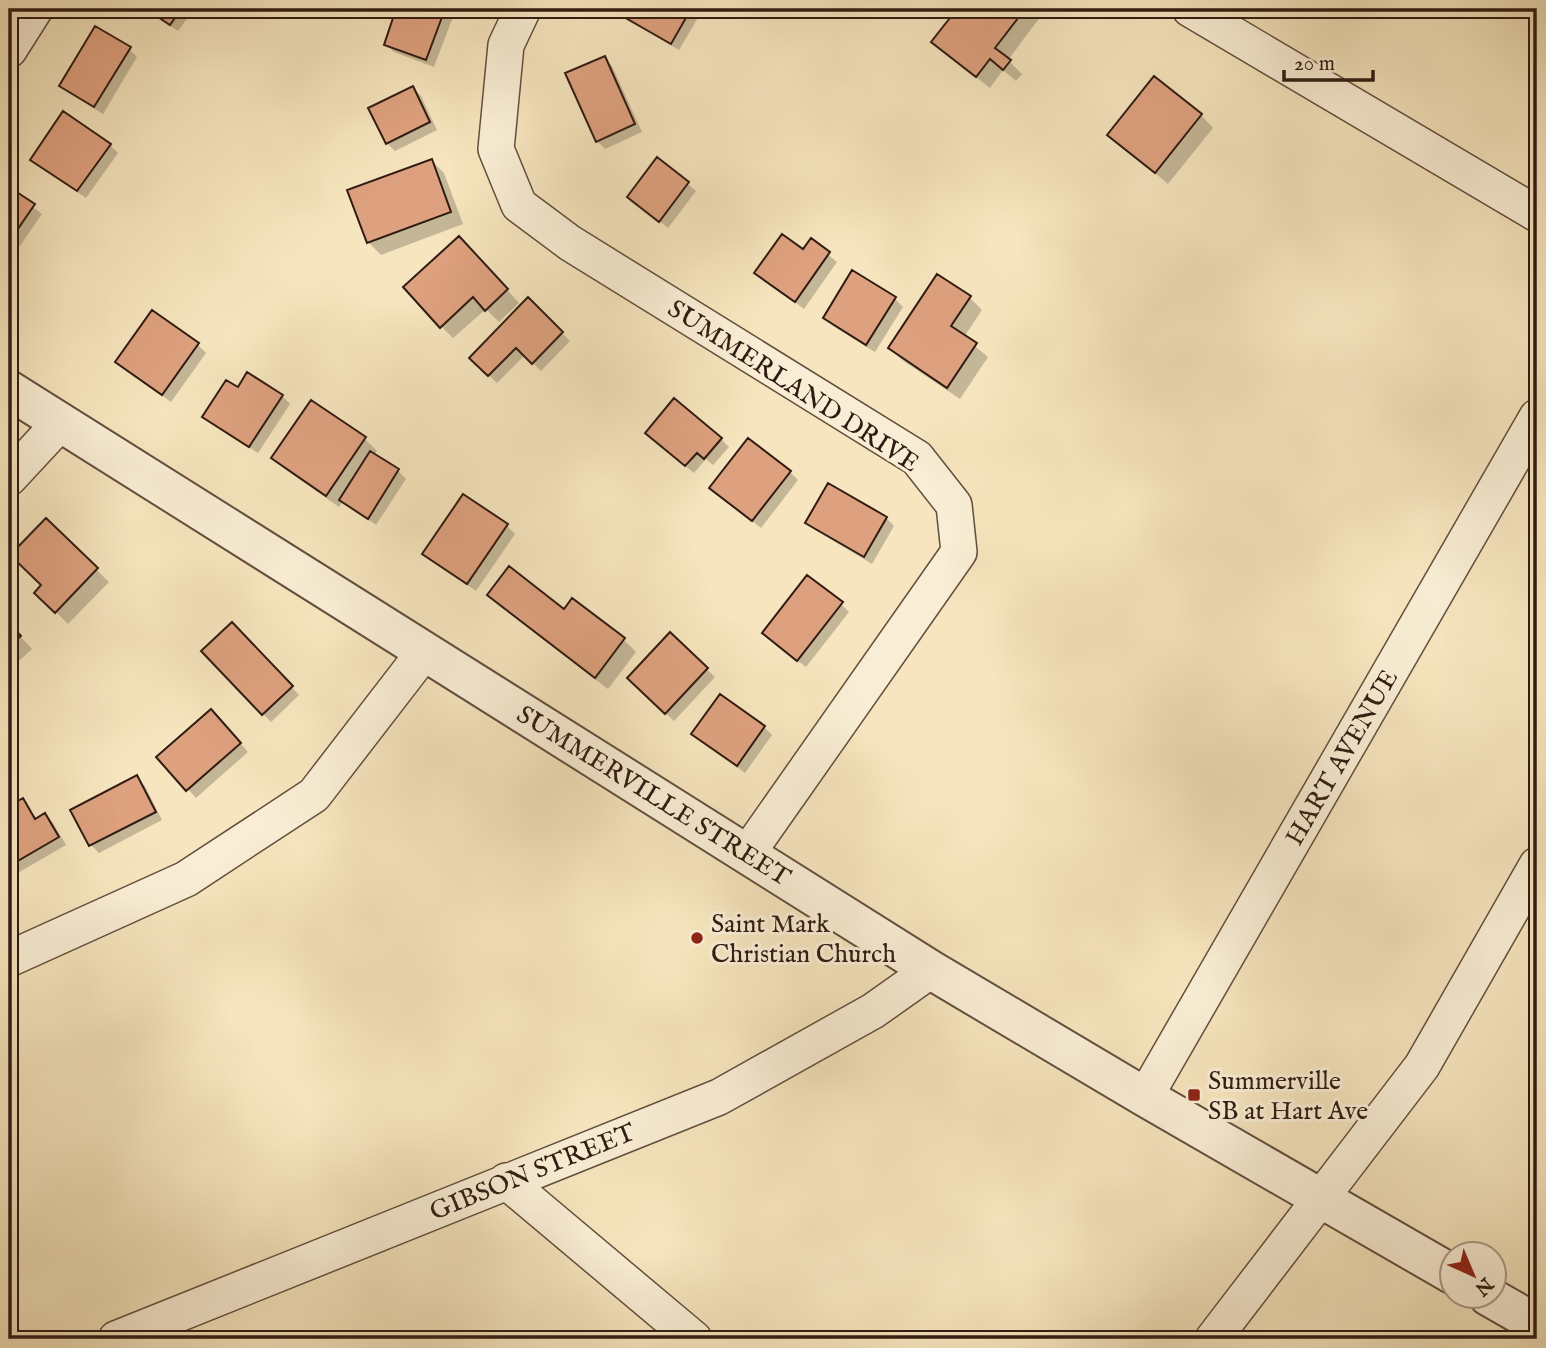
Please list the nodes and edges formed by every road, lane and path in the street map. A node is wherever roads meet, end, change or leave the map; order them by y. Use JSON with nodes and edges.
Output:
{"nodes":[{"id":1,"x":35,"y":9,"type":"edge"},
{"id":2,"x":523,"y":9,"type":"edge"},
{"id":3,"x":1190,"y":9,"type":"edge"},
{"id":4,"x":9,"y":50,"type":"edge"},
{"id":5,"x":1537,"y":214,"type":"edge"},
{"id":6,"x":9,"y":390,"type":"edge"},
{"id":7,"x":1537,"y":417,"type":"edge"},
{"id":8,"x":61,"y":422,"type":"junction"},
{"id":9,"x":9,"y":478,"type":"edge"},
{"id":10,"x":425,"y":651,"type":"junction"},
{"id":11,"x":747,"y":854,"type":"junction"},
{"id":12,"x":1534,"y":876,"type":"edge"},
{"id":13,"x":9,"y":959,"type":"edge"},
{"id":14,"x":931,"y":970,"type":"junction"},
{"id":15,"x":1145,"y":1097,"type":"junction"},
{"id":16,"x":506,"y":1181,"type":"junction"},
{"id":17,"x":1320,"y":1199,"type":"junction"},
{"id":18,"x":1438,"y":1267,"type":"edge"},
{"id":19,"x":1508,"y":1307,"type":"edge"},
{"id":20,"x":1537,"y":1324,"type":"edge"},
{"id":21,"x":123,"y":1338,"type":"edge"},
{"id":22,"x":694,"y":1339,"type":"edge"},
{"id":23,"x":1213,"y":1339,"type":"edge"}],
"edges":[{"from":1,"to":4,"type":"street"},
{"from":2,"to":11,"type":"street","name":"SUMMERLAND DRIVE"},
{"from":3,"to":5,"type":"street"},
{"from":6,"to":8,"type":"street","name":"SUMMERVILLE STREET"},
{"from":7,"to":15,"type":"street","name":"HART AVENUE"},
{"from":8,"to":9,"type":"street"},
{"from":8,"to":10,"type":"street","name":"SUMMERVILLE STREET"},
{"from":10,"to":11,"type":"street","name":"SUMMERVILLE STREET"},
{"from":10,"to":13,"type":"street"},
{"from":11,"to":14,"type":"street","name":"SUMMERVILLE STREET"},
{"from":12,"to":17,"type":"street"},
{"from":14,"to":15,"type":"street","name":"SUMMERVILLE STREET"},
{"from":14,"to":16,"type":"street","name":"GIBSON STREET"},
{"from":15,"to":17,"type":"street","name":"SUMMERVILLE STREET"},
{"from":16,"to":21,"type":"street","name":"GIBSON STREET"},
{"from":16,"to":22,"type":"street"},
{"from":17,"to":18,"type":"street","name":"SUMMERVILLE STREET"},
{"from":17,"to":23,"type":"street"},
{"from":19,"to":20,"type":"street"}]}
